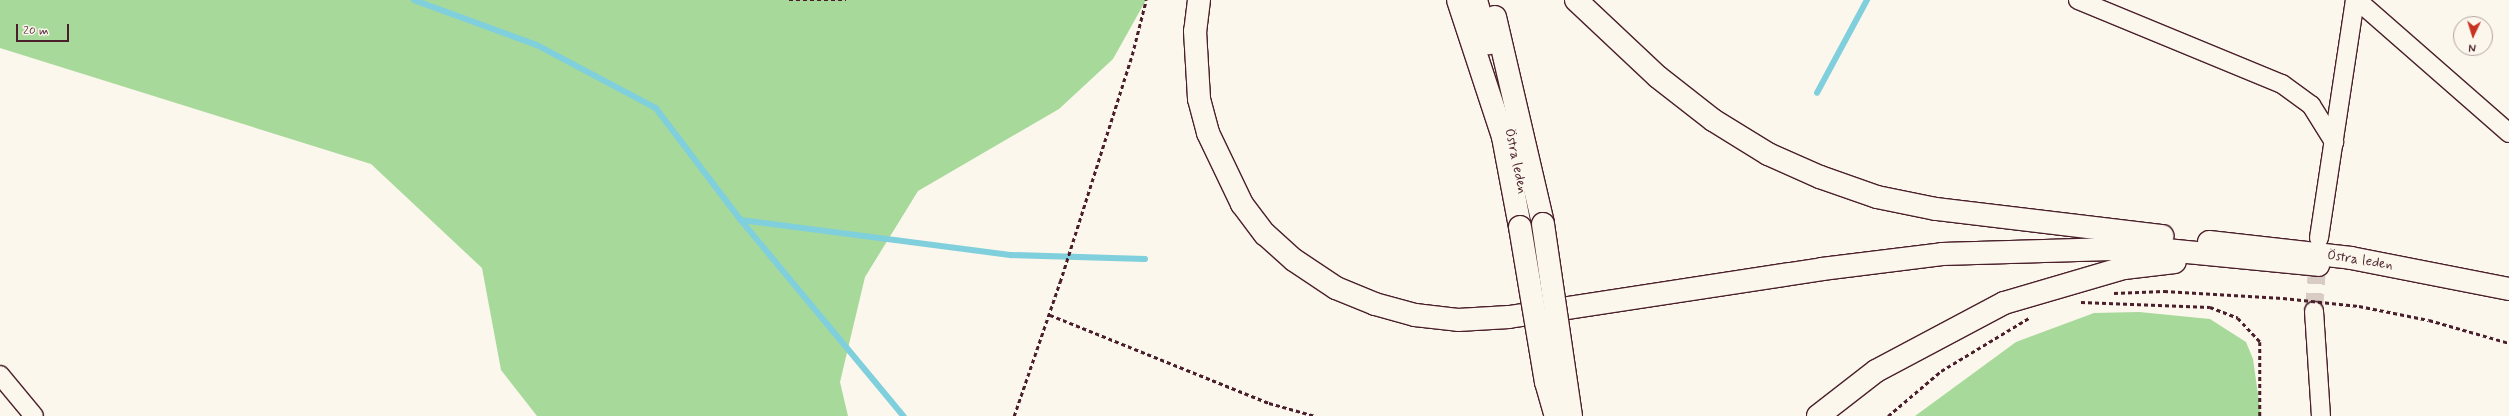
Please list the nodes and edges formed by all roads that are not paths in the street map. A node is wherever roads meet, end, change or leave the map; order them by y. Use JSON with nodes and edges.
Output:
{"nodes":[{"id":1,"x":1199,"y":0,"type":"edge"},
{"id":2,"x":1212,"y":0,"type":"edge"},
{"id":3,"x":1458,"y":0,"type":"edge"},
{"id":4,"x":1476,"y":0,"type":"edge"},
{"id":5,"x":1490,"y":0,"type":"edge"},
{"id":6,"x":1576,"y":0,"type":"edge"},
{"id":7,"x":2078,"y":0,"type":"edge"},
{"id":8,"x":2356,"y":0,"type":"edge"},
{"id":9,"x":2509,"y":133,"type":"edge"},
{"id":10,"x":2334,"y":142,"type":"junction"},
{"id":11,"x":1531,"y":226,"type":"junction"},
{"id":12,"x":2319,"y":238,"type":"tunnel mouth"},
{"id":13,"x":2209,"y":242,"type":"junction"},
{"id":14,"x":2318,"y":265,"type":"junction"},
{"id":15,"x":2509,"y":289,"type":"edge"},
{"id":16,"x":2509,"y":300,"type":"edge"},
{"id":17,"x":2314,"y":311,"type":"tunnel mouth"},
{"id":18,"x":0,"y":375,"type":"edge"},
{"id":19,"x":34,"y":416,"type":"edge"},
{"id":20,"x":1556,"y":416,"type":"edge"},
{"id":21,"x":1571,"y":416,"type":"edge"},
{"id":22,"x":1818,"y":416,"type":"edge"},
{"id":23,"x":2321,"y":416,"type":"edge"}],
"edges":[{"from":1,"to":14,"type":"main road"},
{"from":2,"to":13,"type":"main road"},
{"from":3,"to":11,"type":"main road"},
{"from":4,"to":11,"type":"main road","name":"Östra leden"},
{"from":5,"to":11,"type":"main road"},
{"from":6,"to":13,"type":"main road"},
{"from":7,"to":10,"type":"street"},
{"from":8,"to":9,"type":"street"},
{"from":8,"to":10,"type":"street"},
{"from":10,"to":12,"type":"street"},
{"from":11,"to":20,"type":"main road","bridge":true},
{"from":11,"to":21,"type":"main road","bridge":true},
{"from":13,"to":15,"type":"main road","name":"Östra leden"},
{"from":14,"to":16,"type":"main road","name":"Östra leden"},
{"from":14,"to":22,"type":"main road"},
{"from":17,"to":23,"type":"street"},
{"from":18,"to":19,"type":"street"}]}
